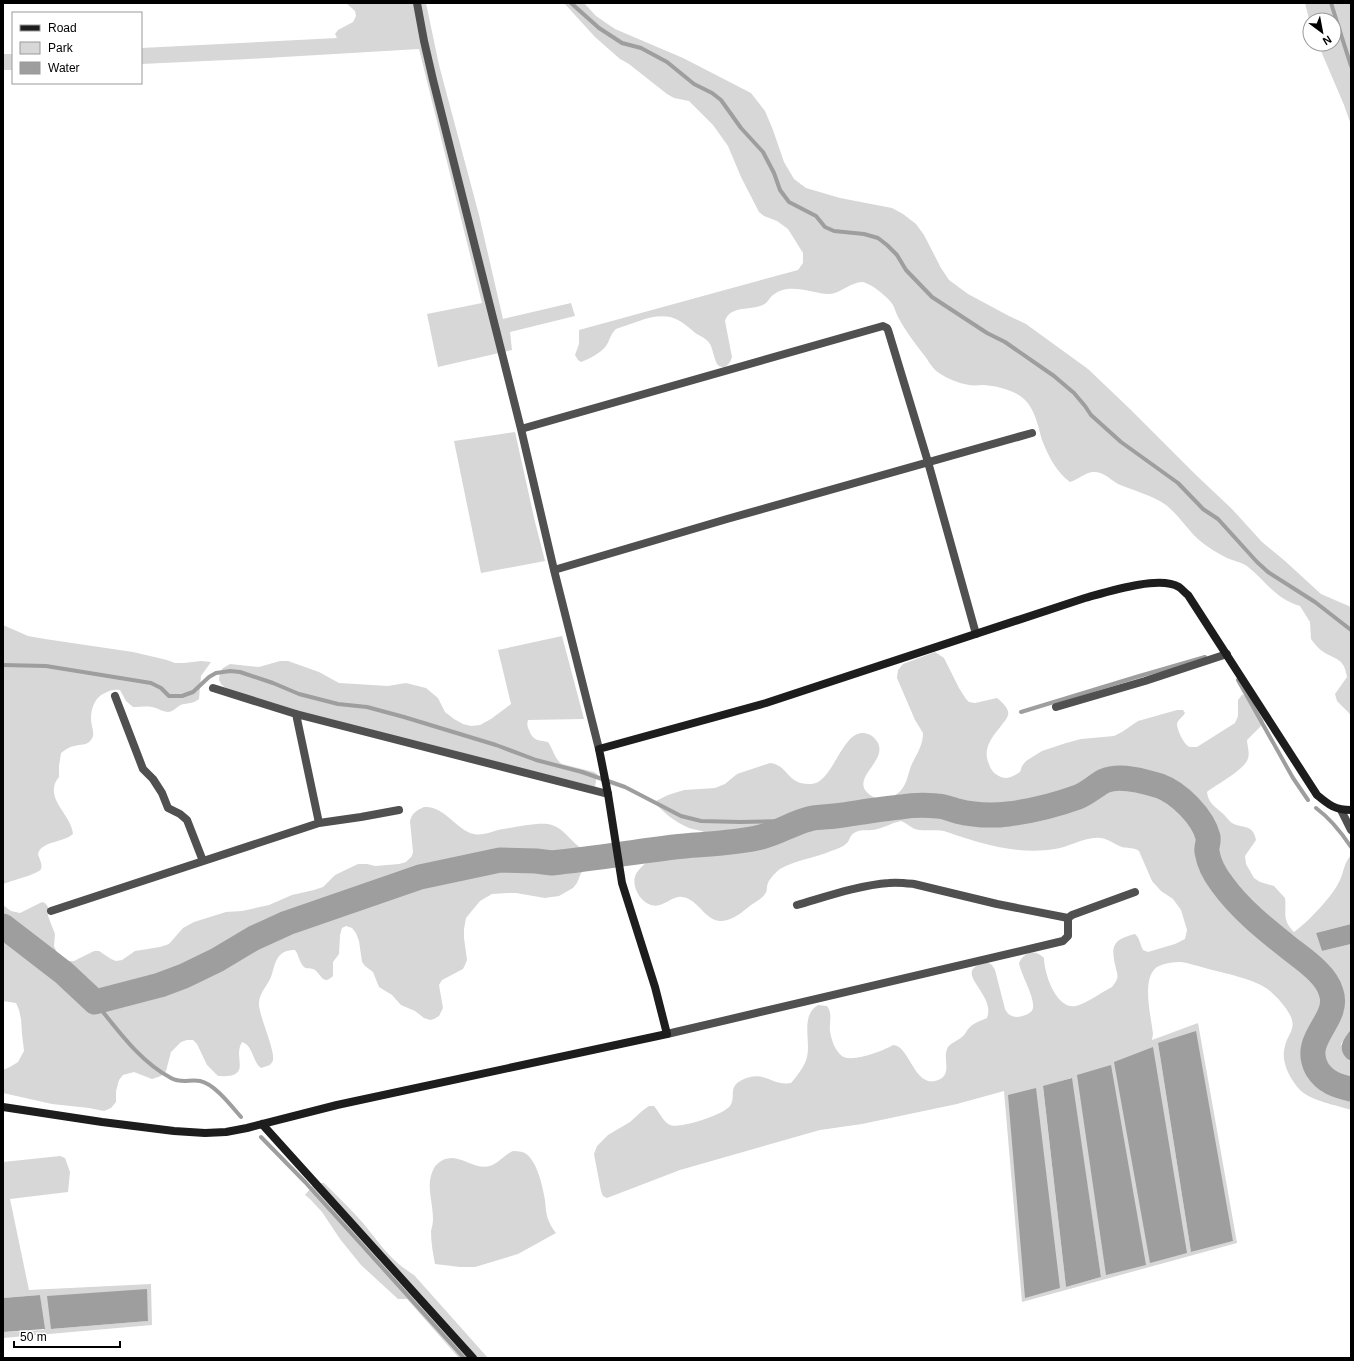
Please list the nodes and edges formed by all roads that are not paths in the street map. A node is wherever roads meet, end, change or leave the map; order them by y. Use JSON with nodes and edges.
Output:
{"nodes":[{"id":1,"x":417,"y":3,"type":"edge"},
{"id":2,"x":521,"y":429,"type":"junction"},
{"id":3,"x":1032,"y":433,"type":"dead end"},
{"id":4,"x":928,"y":462,"type":"junction"},
{"id":5,"x":554,"y":570,"type":"junction"},
{"id":6,"x":976,"y":634,"type":"junction"},
{"id":7,"x":1227,"y":654,"type":"junction"},
{"id":8,"x":213,"y":688,"type":"dead end"},
{"id":9,"x":114,"y":696,"type":"dead end"},
{"id":10,"x":1056,"y":707,"type":"dead end"},
{"id":11,"x":296,"y":714,"type":"junction"},
{"id":12,"x":599,"y":749,"type":"junction"},
{"id":13,"x":607,"y":791,"type":"junction"},
{"id":14,"x":399,"y":810,"type":"dead end"},
{"id":15,"x":1340,"y":810,"type":"junction"},
{"id":16,"x":1351,"y":810,"type":"edge"},
{"id":17,"x":319,"y":823,"type":"junction"},
{"id":18,"x":1351,"y":830,"type":"edge"},
{"id":19,"x":203,"y":861,"type":"junction"},
{"id":20,"x":1135,"y":892,"type":"dead end"},
{"id":21,"x":797,"y":905,"type":"dead end"},
{"id":22,"x":51,"y":911,"type":"dead end"},
{"id":23,"x":1068,"y":918,"type":"junction"},
{"id":24,"x":667,"y":1034,"type":"junction"},
{"id":25,"x":3,"y":1107,"type":"edge"},
{"id":26,"x":262,"y":1124,"type":"junction"},
{"id":27,"x":473,"y":1358,"type":"edge"}],
"edges":[{"from":1,"to":2,"type":"street"},
{"from":2,"to":4,"type":"street"},
{"from":2,"to":5,"type":"street"},
{"from":3,"to":4,"type":"street"},
{"from":4,"to":5,"type":"street"},
{"from":4,"to":6,"type":"street"},
{"from":5,"to":12,"type":"street"},
{"from":6,"to":7,"type":"street"},
{"from":6,"to":12,"type":"street"},
{"from":7,"to":10,"type":"street"},
{"from":7,"to":15,"type":"street"},
{"from":8,"to":11,"type":"street"},
{"from":9,"to":19,"type":"street"},
{"from":11,"to":13,"type":"street"},
{"from":11,"to":17,"type":"street"},
{"from":12,"to":13,"type":"street"},
{"from":13,"to":24,"type":"street"},
{"from":14,"to":17,"type":"street"},
{"from":15,"to":16,"type":"street"},
{"from":15,"to":18,"type":"street"},
{"from":17,"to":19,"type":"street"},
{"from":19,"to":22,"type":"street"},
{"from":20,"to":23,"type":"street"},
{"from":21,"to":23,"type":"street"},
{"from":23,"to":24,"type":"street"},
{"from":24,"to":26,"type":"street"},
{"from":25,"to":26,"type":"street"},
{"from":26,"to":27,"type":"street"}]}
